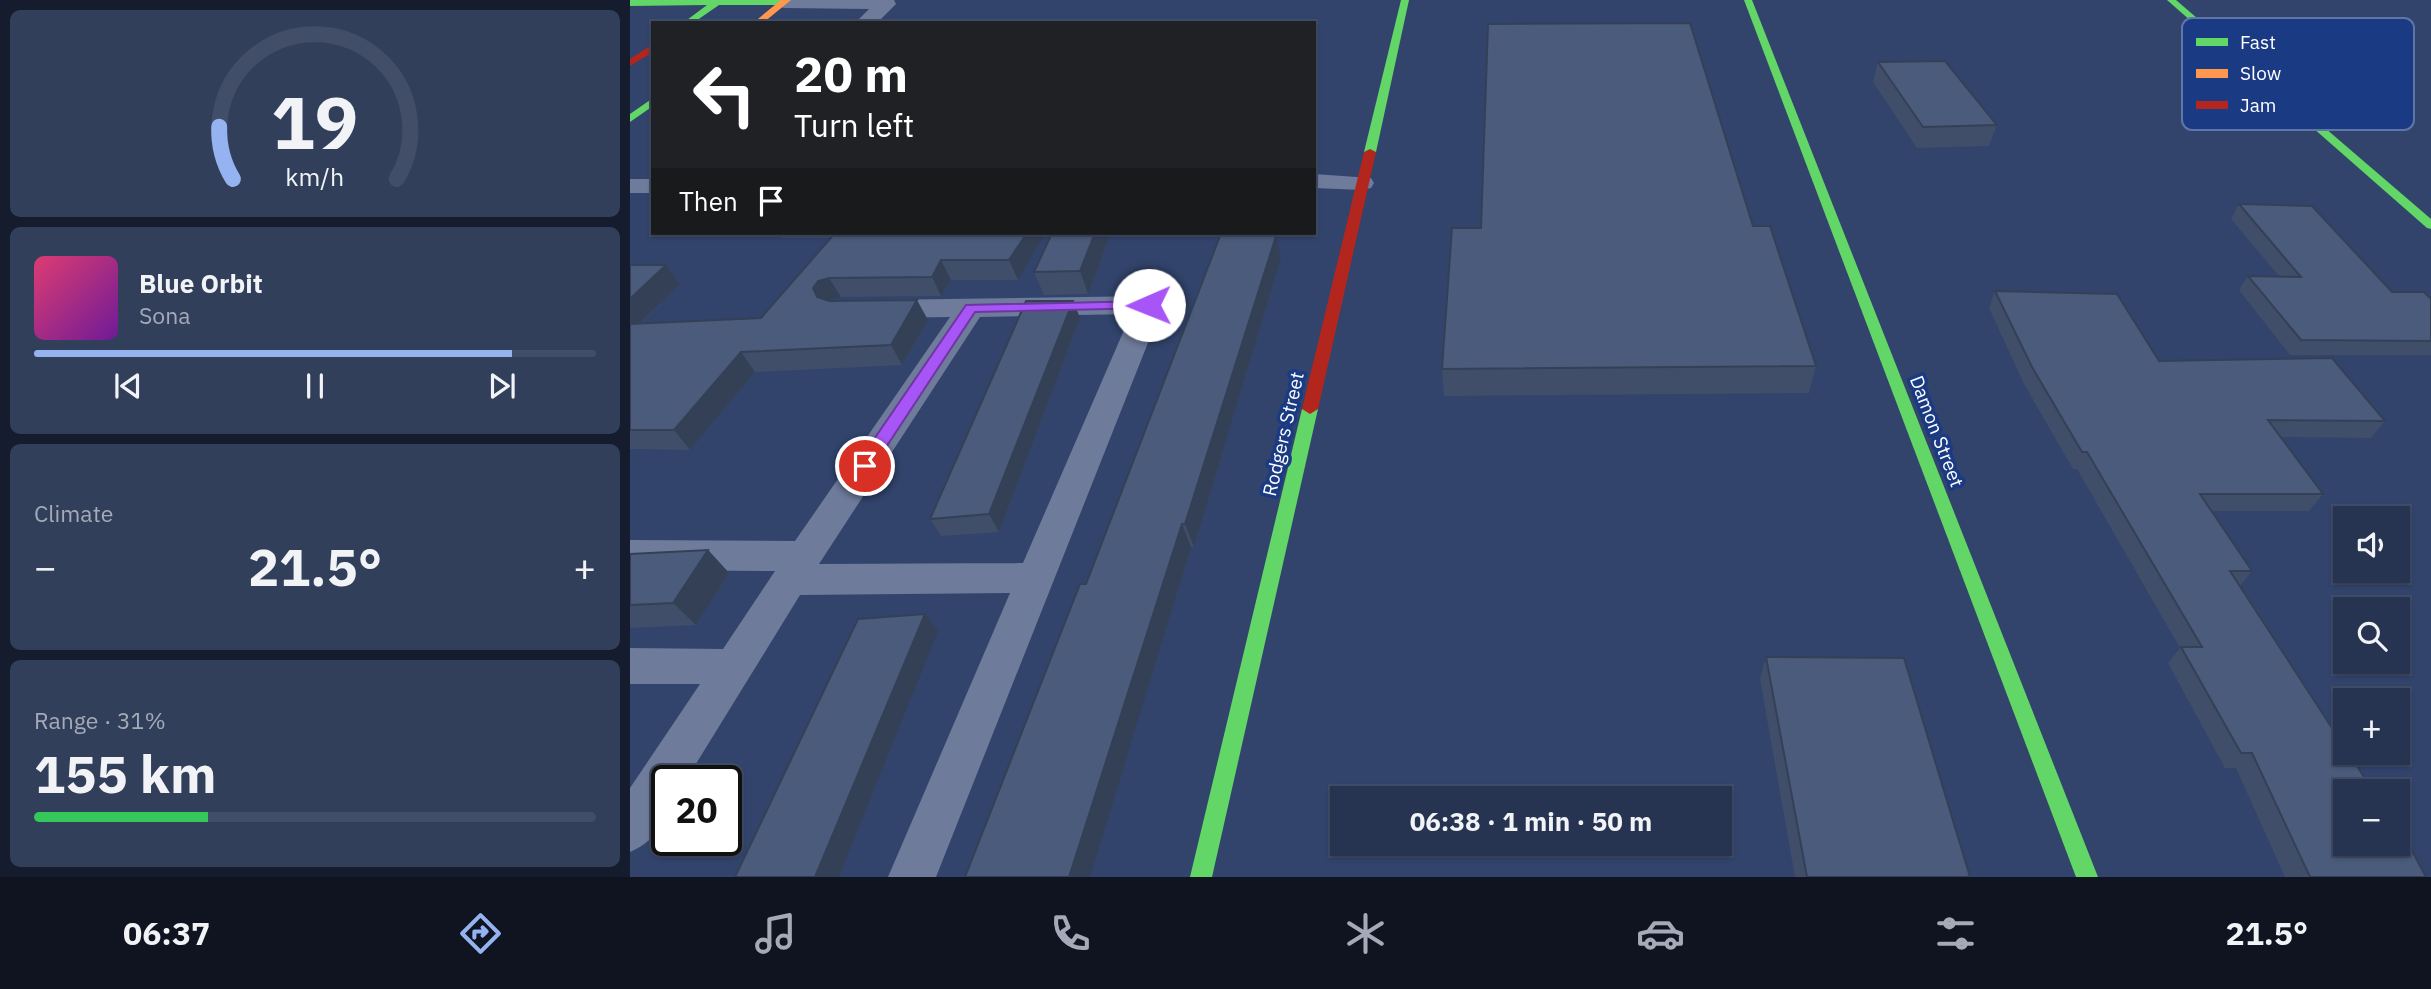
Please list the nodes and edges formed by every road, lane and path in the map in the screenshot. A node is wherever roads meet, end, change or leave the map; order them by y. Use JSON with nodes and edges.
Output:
{"nodes":[{"id":1,"x":1405,"y":0,"type":"edge"},
{"id":2,"x":1748,"y":0,"type":"edge"},
{"id":3,"x":2171,"y":0,"type":"edge"},
{"id":4,"x":718,"y":1,"type":"edge"},
{"id":5,"x":785,"y":1,"type":"edge"},
{"id":6,"x":630,"y":3,"type":"edge"},
{"id":7,"x":2192,"y":18,"type":"edge"},
{"id":8,"x":690,"y":21,"type":"edge"},
{"id":9,"x":760,"y":21,"type":"edge"},
{"id":10,"x":867,"y":21,"type":"edge"},
{"id":11,"x":651,"y":48,"type":"edge"},
{"id":12,"x":630,"y":63,"type":"edge"},
{"id":13,"x":651,"y":103,"type":"edge"},
{"id":14,"x":630,"y":119,"type":"edge"},
{"id":15,"x":2321,"y":130,"type":"edge"},
{"id":16,"x":1316,"y":181,"type":"edge"},
{"id":17,"x":1362,"y":183,"type":"junction"},
{"id":18,"x":630,"y":186,"type":"edge"},
{"id":19,"x":651,"y":186,"type":"edge"},
{"id":20,"x":2431,"y":225,"type":"edge"},
{"id":21,"x":971,"y":308,"type":"junction"},
{"id":22,"x":854,"y":309,"type":"edge"},
{"id":23,"x":630,"y":555,"type":"edge"},
{"id":24,"x":798,"y":568,"type":"junction"},
{"id":25,"x":1037,"y":578,"type":"junction"},
{"id":26,"x":630,"y":666,"type":"edge"},
{"id":27,"x":734,"y":667,"type":"junction"},
{"id":28,"x":630,"y":829,"type":"edge"},
{"id":29,"x":912,"y":877,"type":"edge"},
{"id":30,"x":1201,"y":877,"type":"edge"},
{"id":31,"x":2087,"y":877,"type":"edge"}],
"edges":[{"from":1,"to":17,"type":"street","name":"Rodgers Street"},
{"from":2,"to":31,"type":"street","name":"Damon Street"},
{"from":3,"to":7,"type":"street"},
{"from":4,"to":5,"type":"street"},
{"from":4,"to":6,"type":"street"},
{"from":4,"to":8,"type":"street"},
{"from":5,"to":9,"type":"street"},
{"from":5,"to":10,"type":"lane"},
{"from":11,"to":12,"type":"street"},
{"from":13,"to":14,"type":"street"},
{"from":15,"to":20,"type":"street"},
{"from":16,"to":17,"type":"lane"},
{"from":17,"to":30,"type":"street","name":"Rodgers Street"},
{"from":18,"to":19,"type":"lane"},
{"from":21,"to":22,"type":"lane"},
{"from":21,"to":24,"type":"lane"},
{"from":21,"to":25,"type":"lane"},
{"from":23,"to":24,"type":"lane"},
{"from":24,"to":25,"type":"lane"},
{"from":24,"to":27,"type":"lane"},
{"from":25,"to":29,"type":"lane"},
{"from":26,"to":27,"type":"lane"},
{"from":27,"to":28,"type":"lane"}]}
